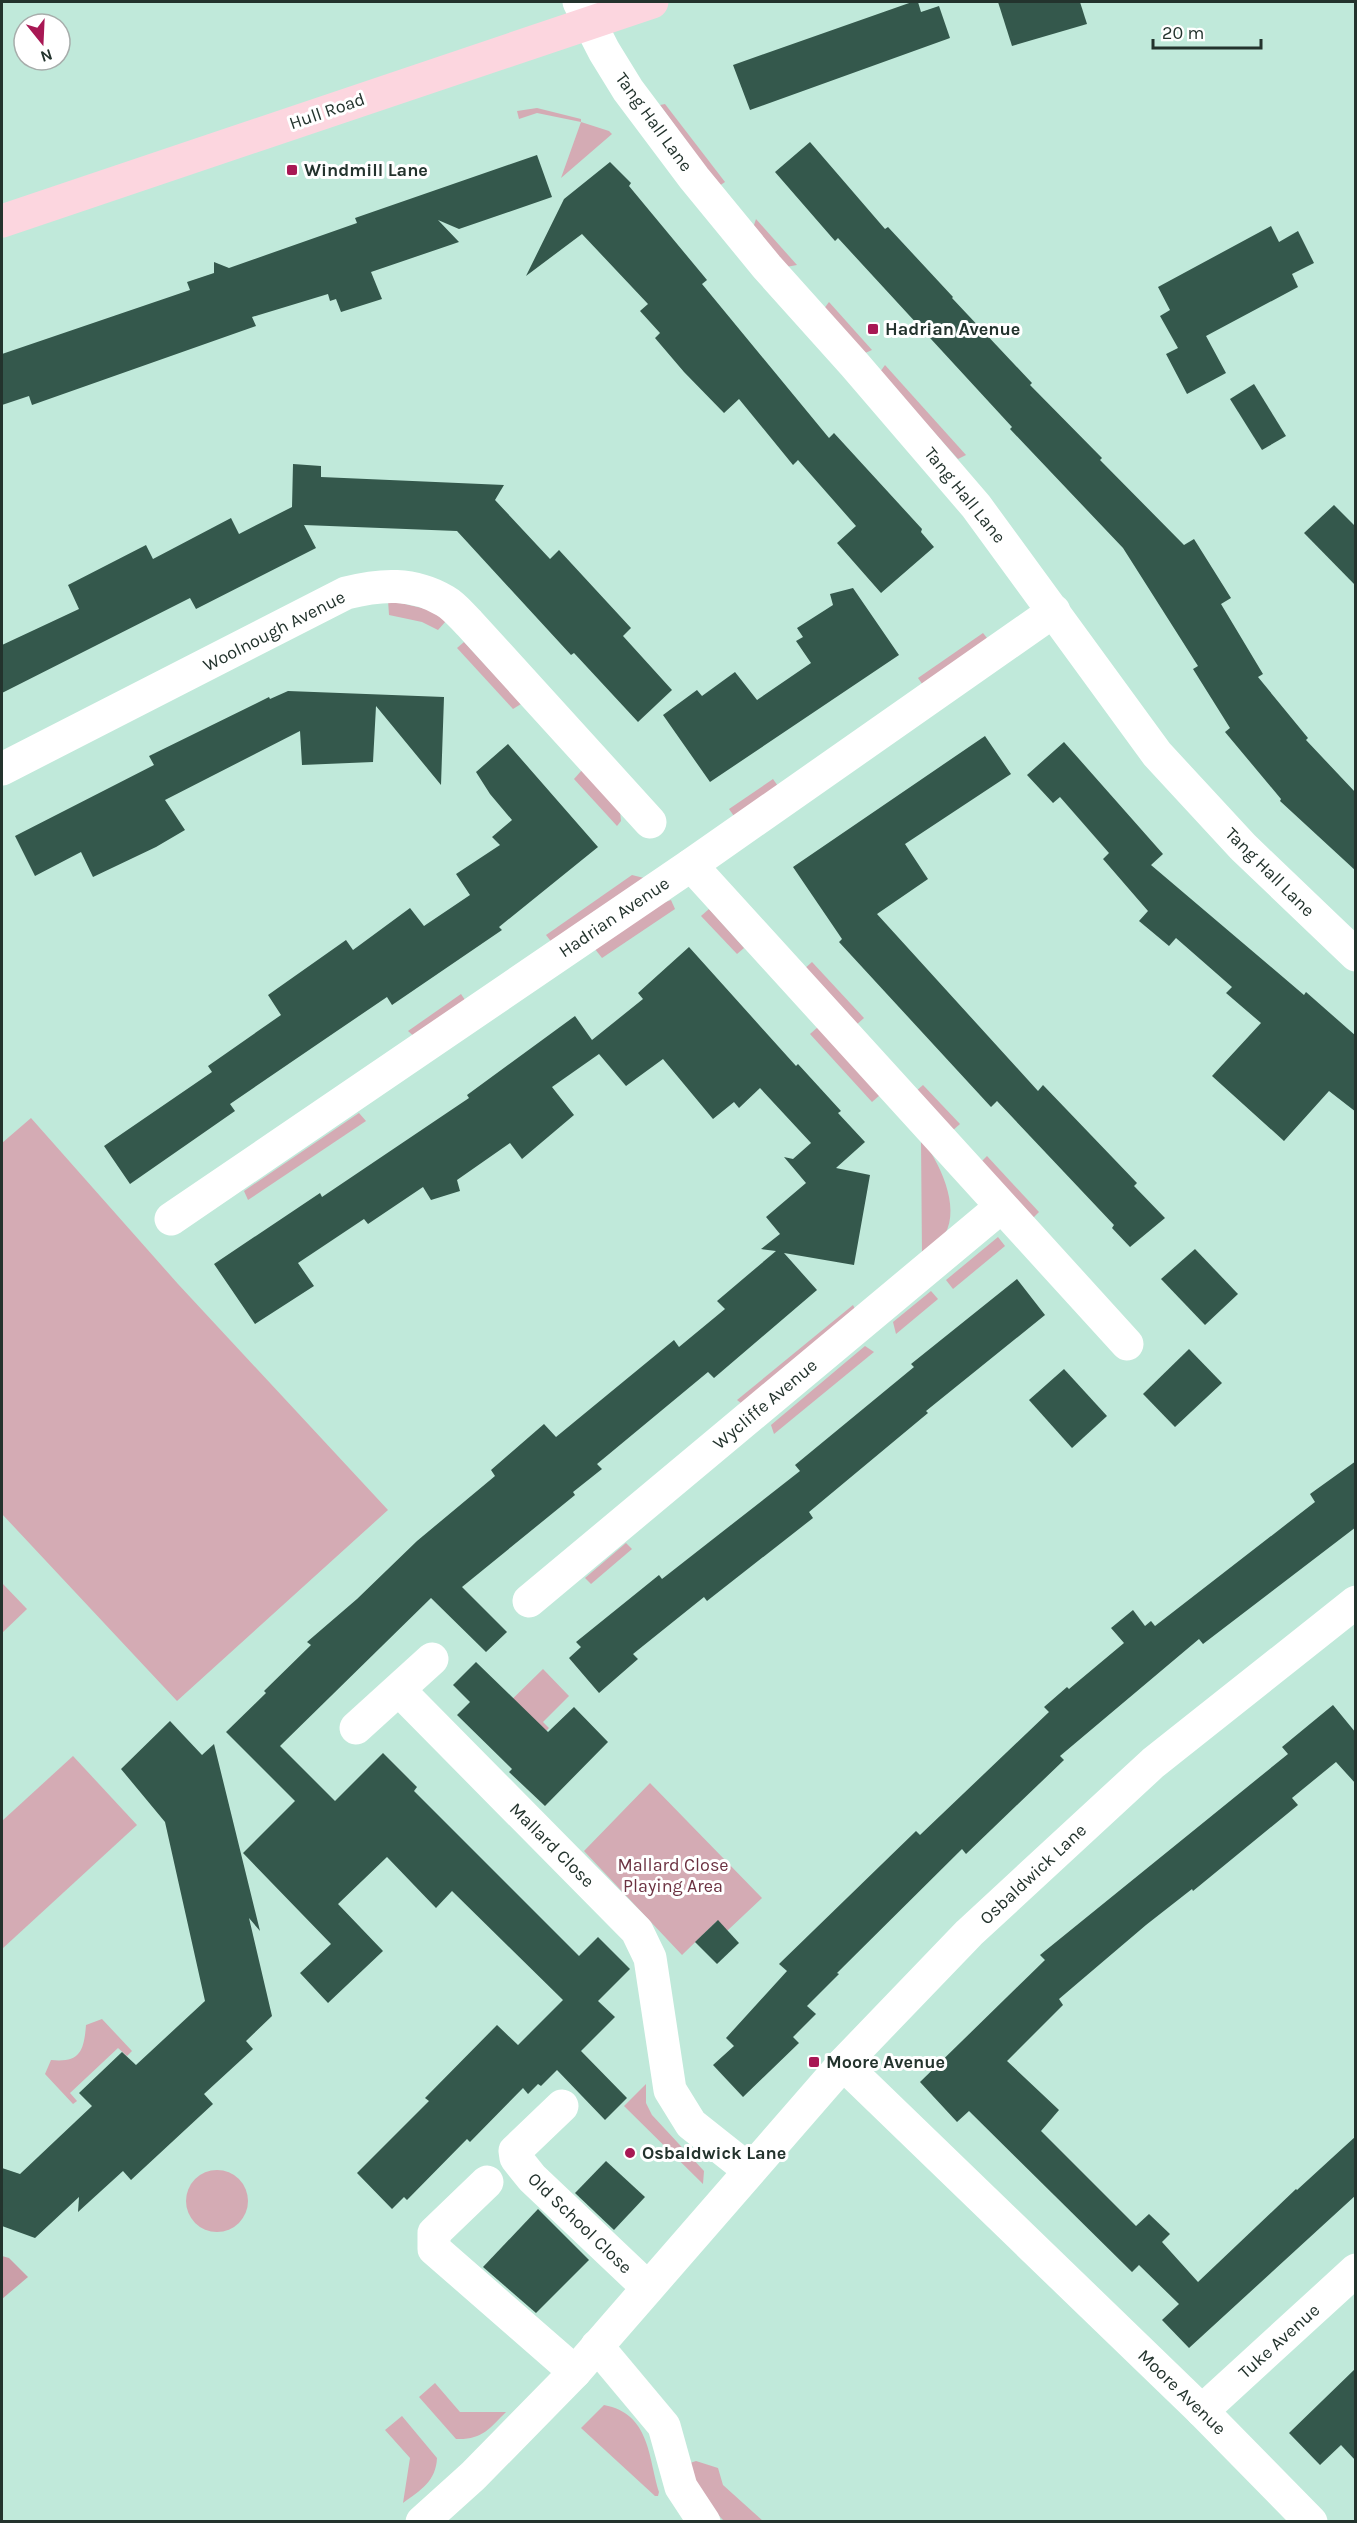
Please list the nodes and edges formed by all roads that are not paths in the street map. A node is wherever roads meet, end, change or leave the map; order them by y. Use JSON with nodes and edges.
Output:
{"nodes":[{"id":1,"x":652,"y":2,"type":"edge"},
{"id":2,"x":584,"y":12,"type":"edge"},
{"id":3,"x":2,"y":220,"type":"edge"},
{"id":4,"x":1054,"y":611,"type":"junction"},
{"id":5,"x":2,"y":770,"type":"edge"},
{"id":6,"x":650,"y":822,"type":"dead end"},
{"id":7,"x":691,"y":865,"type":"junction"},
{"id":8,"x":1356,"y":955,"type":"edge"},
{"id":9,"x":1001,"y":1207,"type":"junction"},
{"id":10,"x":171,"y":1219,"type":"dead end"},
{"id":11,"x":1127,"y":1344,"type":"dead end"},
{"id":12,"x":529,"y":1601,"type":"dead end"},
{"id":13,"x":1356,"y":1602,"type":"edge"},
{"id":14,"x":432,"y":1659,"type":"dead end"},
{"id":15,"x":399,"y":1690,"type":"junction"},
{"id":16,"x":357,"y":1728,"type":"dead end"},
{"id":17,"x":843,"y":2064,"type":"junction"},
{"id":18,"x":562,"y":2106,"type":"dead end"},
{"id":19,"x":749,"y":2170,"type":"junction"},
{"id":20,"x":487,"y":2182,"type":"dead end"},
{"id":21,"x":1356,"y":2270,"type":"edge"},
{"id":22,"x":646,"y":2287,"type":"junction"},
{"id":23,"x":597,"y":2346,"type":"junction"},
{"id":24,"x":575,"y":2372,"type":"junction"},
{"id":25,"x":1202,"y":2411,"type":"junction"},
{"id":26,"x":422,"y":2522,"type":"edge"},
{"id":27,"x":704,"y":2522,"type":"edge"},
{"id":28,"x":1311,"y":2522,"type":"edge"}],
"edges":[{"from":1,"to":2,"type":"main road","name":"Hull Road"},
{"from":2,"to":3,"type":"main road","name":"Hull Road"},
{"from":2,"to":4,"type":"street","name":"Tang Hall Lane"},
{"from":4,"to":7,"type":"street","name":"Hadrian Avenue"},
{"from":4,"to":8,"type":"street","name":"Tang Hall Lane"},
{"from":5,"to":6,"type":"street","name":"Woolnough Avenue"},
{"from":7,"to":9,"type":"street"},
{"from":7,"to":10,"type":"street","name":"Hadrian Avenue"},
{"from":9,"to":11,"type":"street"},
{"from":9,"to":12,"type":"street","name":"Wycliffe Avenue"},
{"from":13,"to":17,"type":"street","name":"Osbaldwick Lane"},
{"from":14,"to":15,"type":"street"},
{"from":15,"to":16,"type":"street"},
{"from":15,"to":19,"type":"street","name":"Mallard Close"},
{"from":17,"to":19,"type":"street","name":"Osbaldwick Lane"},
{"from":17,"to":25,"type":"street","name":"Moore Avenue"},
{"from":18,"to":22,"type":"street","name":"Old School Close"},
{"from":19,"to":22,"type":"street","name":"Osbaldwick Lane"},
{"from":20,"to":24,"type":"street"},
{"from":21,"to":25,"type":"street","name":"Tuke Avenue"},
{"from":22,"to":23,"type":"street","name":"Osbaldwick Lane"},
{"from":23,"to":24,"type":"street","name":"Osbaldwick Lane"},
{"from":23,"to":27,"type":"street"},
{"from":24,"to":26,"type":"street","name":"Osbaldwick Lane"},
{"from":25,"to":28,"type":"street","name":"Moore Avenue"}]}
